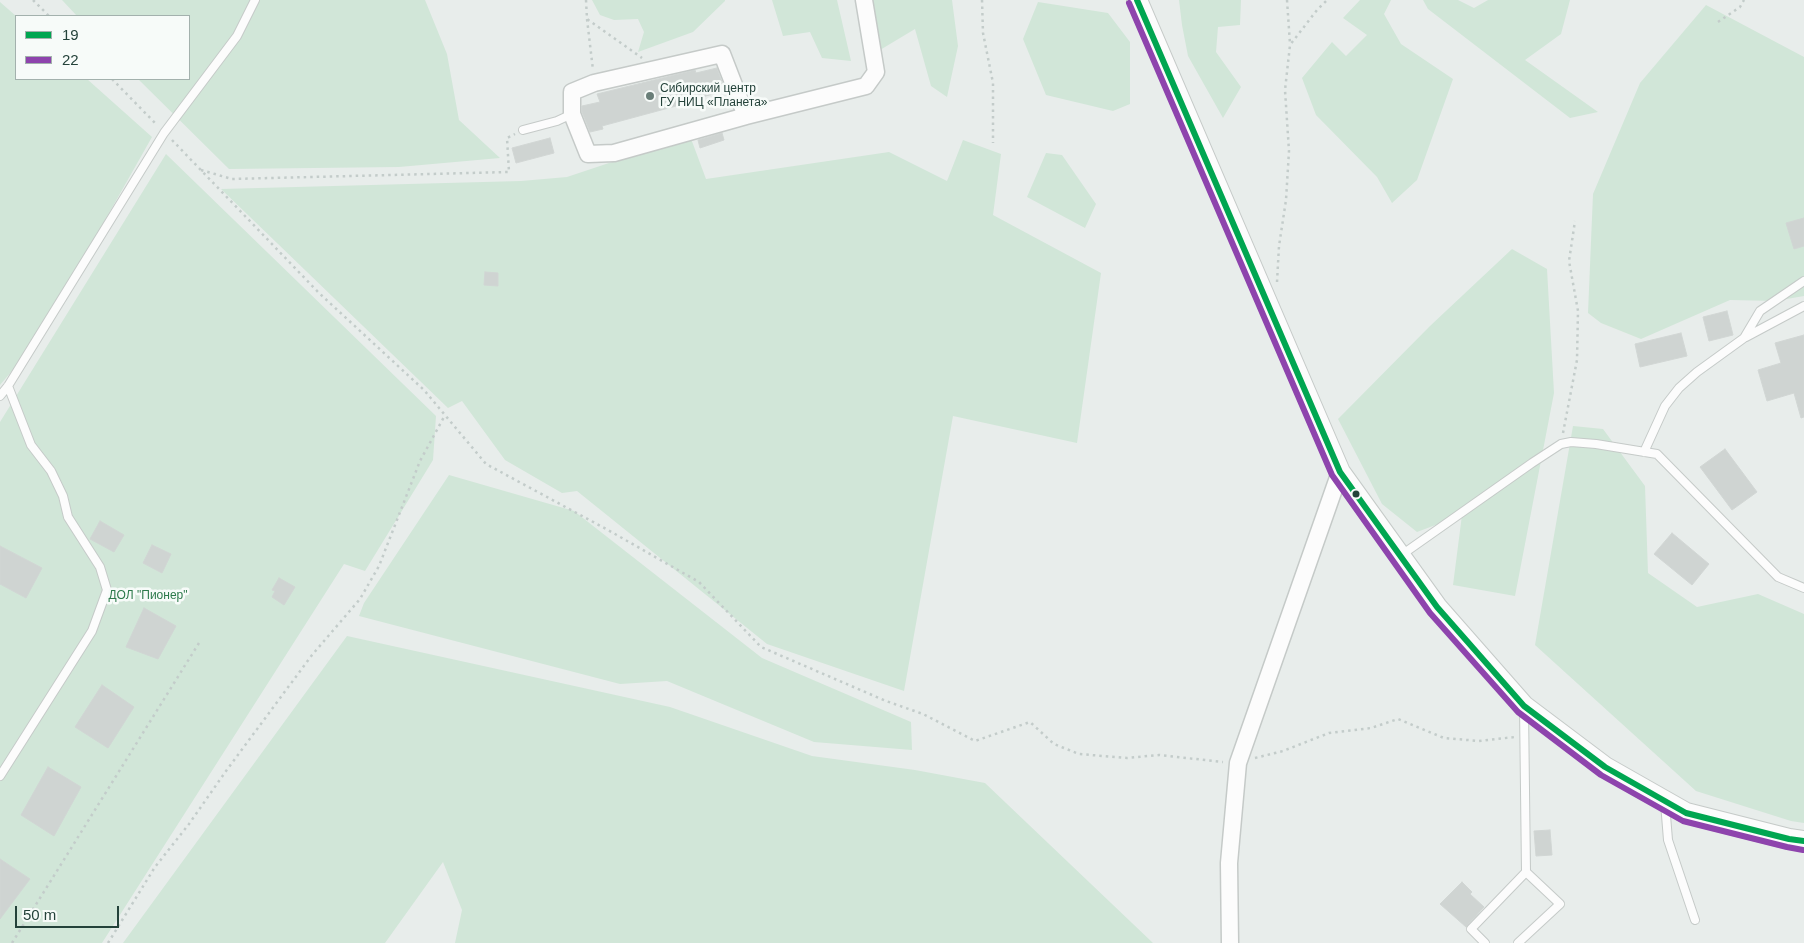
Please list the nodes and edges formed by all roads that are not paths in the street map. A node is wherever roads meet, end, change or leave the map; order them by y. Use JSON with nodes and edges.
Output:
{"nodes":[{"id":1,"x":255,"y":0,"type":"edge"},
{"id":2,"x":864,"y":0,"type":"edge"},
{"id":3,"x":1137,"y":0,"type":"edge"},
{"id":4,"x":572,"y":114,"type":"junction"},
{"id":5,"x":746,"y":116,"type":"junction"},
{"id":6,"x":523,"y":130,"type":"road end"},
{"id":7,"x":1804,"y":281,"type":"edge"},
{"id":8,"x":1804,"y":306,"type":"edge"},
{"id":9,"x":1744,"y":338,"type":"junction"},
{"id":10,"x":8,"y":386,"type":"junction"},
{"id":11,"x":0,"y":396,"type":"edge"},
{"id":12,"x":1644,"y":452,"type":"junction"},
{"id":13,"x":1340,"y":472,"type":"junction"},
{"id":14,"x":1400,"y":556,"type":"junction"},
{"id":15,"x":1804,"y":588,"type":"edge"},
{"id":16,"x":1524,"y":706,"type":"junction"},
{"id":17,"x":0,"y":776,"type":"edge"},
{"id":18,"x":1665,"y":801,"type":"junction"},
{"id":19,"x":1804,"y":841,"type":"edge"},
{"id":20,"x":1526,"y":872,"type":"junction"},
{"id":21,"x":1695,"y":920,"type":"dead end"},
{"id":22,"x":1230,"y":943,"type":"edge"},
{"id":23,"x":1485,"y":943,"type":"edge"},
{"id":24,"x":1518,"y":943,"type":"edge"}],
"edges":[{"from":1,"to":10,"type":"lane"},
{"from":2,"to":5,"type":"street"},
{"from":3,"to":13,"type":"street"},
{"from":4,"to":5,"type":"street"},
{"from":4,"to":5,"type":"street"},
{"from":4,"to":6,"type":"lane"},
{"from":7,"to":9,"type":"lane"},
{"from":8,"to":9,"type":"lane"},
{"from":9,"to":12,"type":"lane"},
{"from":10,"to":11,"type":"lane"},
{"from":10,"to":17,"type":"lane"},
{"from":12,"to":14,"type":"lane"},
{"from":12,"to":15,"type":"lane"},
{"from":13,"to":14,"type":"street"},
{"from":13,"to":22,"type":"street"},
{"from":14,"to":16,"type":"street"},
{"from":16,"to":18,"type":"street"},
{"from":16,"to":20,"type":"lane"},
{"from":18,"to":19,"type":"street"},
{"from":18,"to":21,"type":"lane"},
{"from":20,"to":23,"type":"lane"},
{"from":20,"to":24,"type":"lane"}]}
